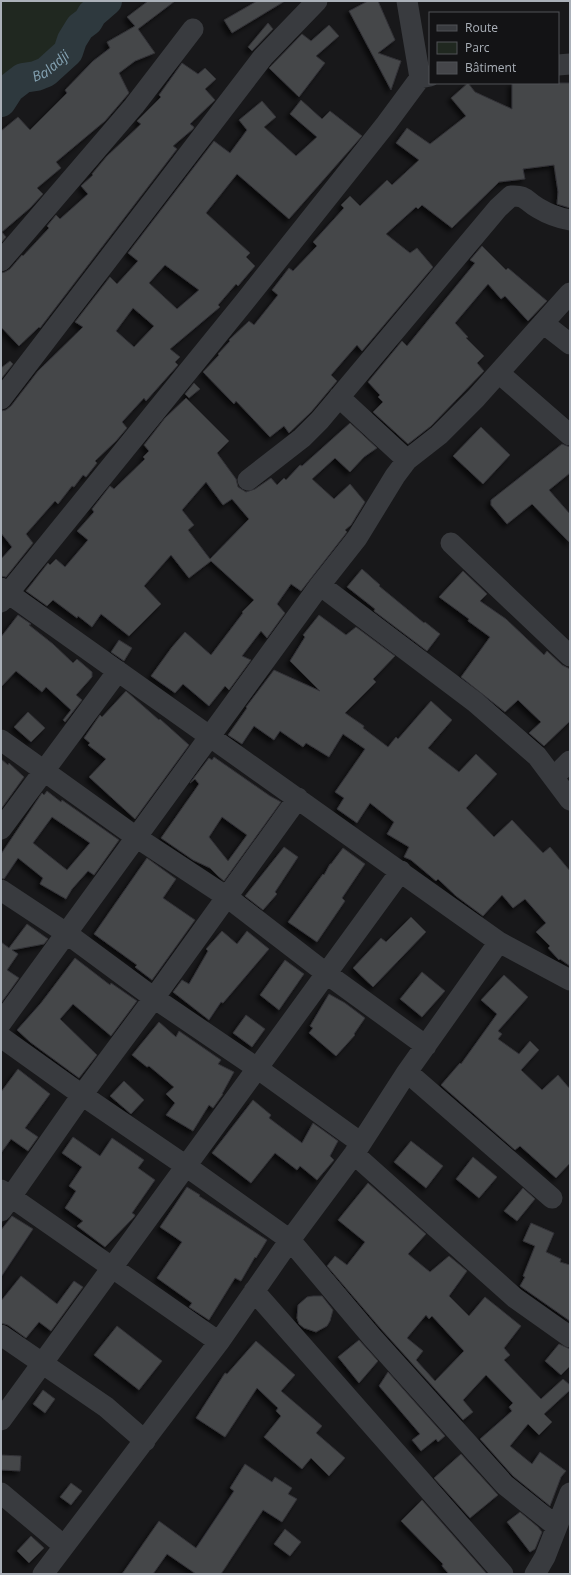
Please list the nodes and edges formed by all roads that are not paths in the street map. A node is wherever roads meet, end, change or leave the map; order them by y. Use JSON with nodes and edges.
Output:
{"nodes":[{"id":1,"x":318,"y":1,"type":"edge"},
{"id":2,"x":406,"y":1,"type":"edge"},
{"id":3,"x":193,"y":29,"type":"dead end"},
{"id":4,"x":570,"y":64,"type":"edge"},
{"id":5,"x":559,"y":65,"type":"edge"},
{"id":6,"x":425,"y":77,"type":"edge"},
{"id":7,"x":570,"y":220,"type":"edge"},
{"id":8,"x":1,"y":261,"type":"edge"},
{"id":9,"x":570,"y":293,"type":"edge"},
{"id":10,"x":543,"y":323,"type":"junction"},
{"id":11,"x":570,"y":344,"type":"edge"},
{"id":12,"x":498,"y":373,"type":"junction"},
{"id":13,"x":339,"y":397,"type":"junction"},
{"id":14,"x":1,"y":399,"type":"edge"},
{"id":15,"x":570,"y":435,"type":"edge"},
{"id":16,"x":407,"y":460,"type":"junction"},
{"id":17,"x":248,"y":480,"type":"dead end"},
{"id":18,"x":451,"y":543,"type":"dead end"},
{"id":19,"x":320,"y":585,"type":"junction"},
{"id":20,"x":3,"y":594,"type":"edge"},
{"id":21,"x":570,"y":656,"type":"edge"},
{"id":22,"x":118,"y":671,"type":"junction"},
{"id":23,"x":210,"y":736,"type":"junction"},
{"id":24,"x":1,"y":740,"type":"edge"},
{"id":25,"x":570,"y":761,"type":"edge"},
{"id":26,"x":44,"y":771,"type":"junction"},
{"id":27,"x":554,"y":777,"type":"junction"},
{"id":28,"x":298,"y":798,"type":"junction"},
{"id":29,"x":570,"y":800,"type":"edge"},
{"id":30,"x":1,"y":829,"type":"edge"},
{"id":31,"x":136,"y":837,"type":"junction"},
{"id":32,"x":401,"y":871,"type":"junction"},
{"id":33,"x":1,"y":890,"type":"edge"},
{"id":34,"x":227,"y":897,"type":"junction"},
{"id":35,"x":66,"y":933,"type":"junction"},
{"id":36,"x":499,"y":942,"type":"junction"},
{"id":37,"x":327,"y":974,"type":"junction"},
{"id":38,"x":570,"y":980,"type":"edge"},
{"id":39,"x":154,"y":998,"type":"junction"},
{"id":40,"x":1,"y":1023,"type":"edge"},
{"id":41,"x":1,"y":1038,"type":"edge"},
{"id":42,"x":426,"y":1046,"type":"junction"},
{"id":43,"x":257,"y":1068,"type":"junction"},
{"id":44,"x":407,"y":1072,"type":"junction"},
{"id":45,"x":82,"y":1095,"type":"junction"},
{"id":46,"x":357,"y":1149,"type":"junction"},
{"id":47,"x":186,"y":1166,"type":"junction"},
{"id":48,"x":552,"y":1198,"type":"dead end"},
{"id":49,"x":4,"y":1200,"type":"edge"},
{"id":50,"x":290,"y":1240,"type":"junction"},
{"id":51,"x":112,"y":1268,"type":"junction"},
{"id":52,"x":254,"y":1291,"type":"junction"},
{"id":53,"x":1,"y":1335,"type":"edge"},
{"id":54,"x":570,"y":1337,"type":"edge"},
{"id":55,"x":219,"y":1342,"type":"junction"},
{"id":56,"x":42,"y":1364,"type":"junction"},
{"id":57,"x":1,"y":1420,"type":"edge"},
{"id":58,"x":145,"y":1442,"type":"junction"},
{"id":59,"x":570,"y":1492,"type":"edge"},
{"id":60,"x":1,"y":1493,"type":"edge"},
{"id":61,"x":556,"y":1526,"type":"junction"},
{"id":62,"x":64,"y":1546,"type":"junction"},
{"id":63,"x":43,"y":1574,"type":"edge"},
{"id":64,"x":502,"y":1574,"type":"edge"},
{"id":65,"x":535,"y":1574,"type":"edge"}],
"edges":[{"from":1,"to":14,"type":"street"},
{"from":2,"to":6,"type":"street"},
{"from":3,"to":8,"type":"street"},
{"from":4,"to":5,"type":"street"},
{"from":6,"to":20,"type":"street"},
{"from":7,"to":13,"type":"street"},
{"from":9,"to":10,"type":"street"},
{"from":10,"to":11,"type":"street"},
{"from":10,"to":12,"type":"street"},
{"from":12,"to":15,"type":"street"},
{"from":12,"to":16,"type":"street"},
{"from":13,"to":16,"type":"street"},
{"from":13,"to":17,"type":"street"},
{"from":16,"to":19,"type":"street"},
{"from":18,"to":21,"type":"street"},
{"from":19,"to":23,"type":"street"},
{"from":19,"to":27,"type":"street"},
{"from":20,"to":22,"type":"street"},
{"from":22,"to":23,"type":"street"},
{"from":22,"to":26,"type":"street"},
{"from":23,"to":28,"type":"street"},
{"from":23,"to":31,"type":"street"},
{"from":24,"to":26,"type":"street"},
{"from":25,"to":27,"type":"street"},
{"from":26,"to":30,"type":"street"},
{"from":26,"to":31,"type":"street"},
{"from":27,"to":29,"type":"street"},
{"from":28,"to":32,"type":"street"},
{"from":28,"to":34,"type":"street"},
{"from":31,"to":34,"type":"street"},
{"from":31,"to":35,"type":"street"},
{"from":32,"to":36,"type":"street"},
{"from":32,"to":37,"type":"street"},
{"from":33,"to":35,"type":"street"},
{"from":34,"to":37,"type":"street"},
{"from":34,"to":39,"type":"street"},
{"from":35,"to":39,"type":"street"},
{"from":35,"to":40,"type":"street"},
{"from":36,"to":38,"type":"street"},
{"from":36,"to":42,"type":"street"},
{"from":37,"to":42,"type":"street"},
{"from":37,"to":43,"type":"street"},
{"from":39,"to":43,"type":"street"},
{"from":39,"to":45,"type":"street"},
{"from":41,"to":45,"type":"street"},
{"from":42,"to":44,"type":"street"},
{"from":43,"to":46,"type":"street"},
{"from":43,"to":47,"type":"street"},
{"from":44,"to":46,"type":"street"},
{"from":44,"to":48,"type":"street"},
{"from":45,"to":47,"type":"street"},
{"from":45,"to":49,"type":"street"},
{"from":46,"to":50,"type":"street"},
{"from":46,"to":54,"type":"street"},
{"from":47,"to":50,"type":"street"},
{"from":47,"to":51,"type":"street"},
{"from":49,"to":51,"type":"street"},
{"from":50,"to":52,"type":"street"},
{"from":50,"to":61,"type":"street"},
{"from":51,"to":55,"type":"street"},
{"from":51,"to":56,"type":"street"},
{"from":52,"to":55,"type":"street"},
{"from":52,"to":64,"type":"street"},
{"from":53,"to":56,"type":"street"},
{"from":55,"to":58,"type":"street"},
{"from":56,"to":57,"type":"street"},
{"from":56,"to":58,"type":"street"},
{"from":58,"to":62,"type":"street"},
{"from":59,"to":61,"type":"street"},
{"from":60,"to":62,"type":"street"},
{"from":61,"to":65,"type":"street"},
{"from":62,"to":63,"type":"street"}]}
